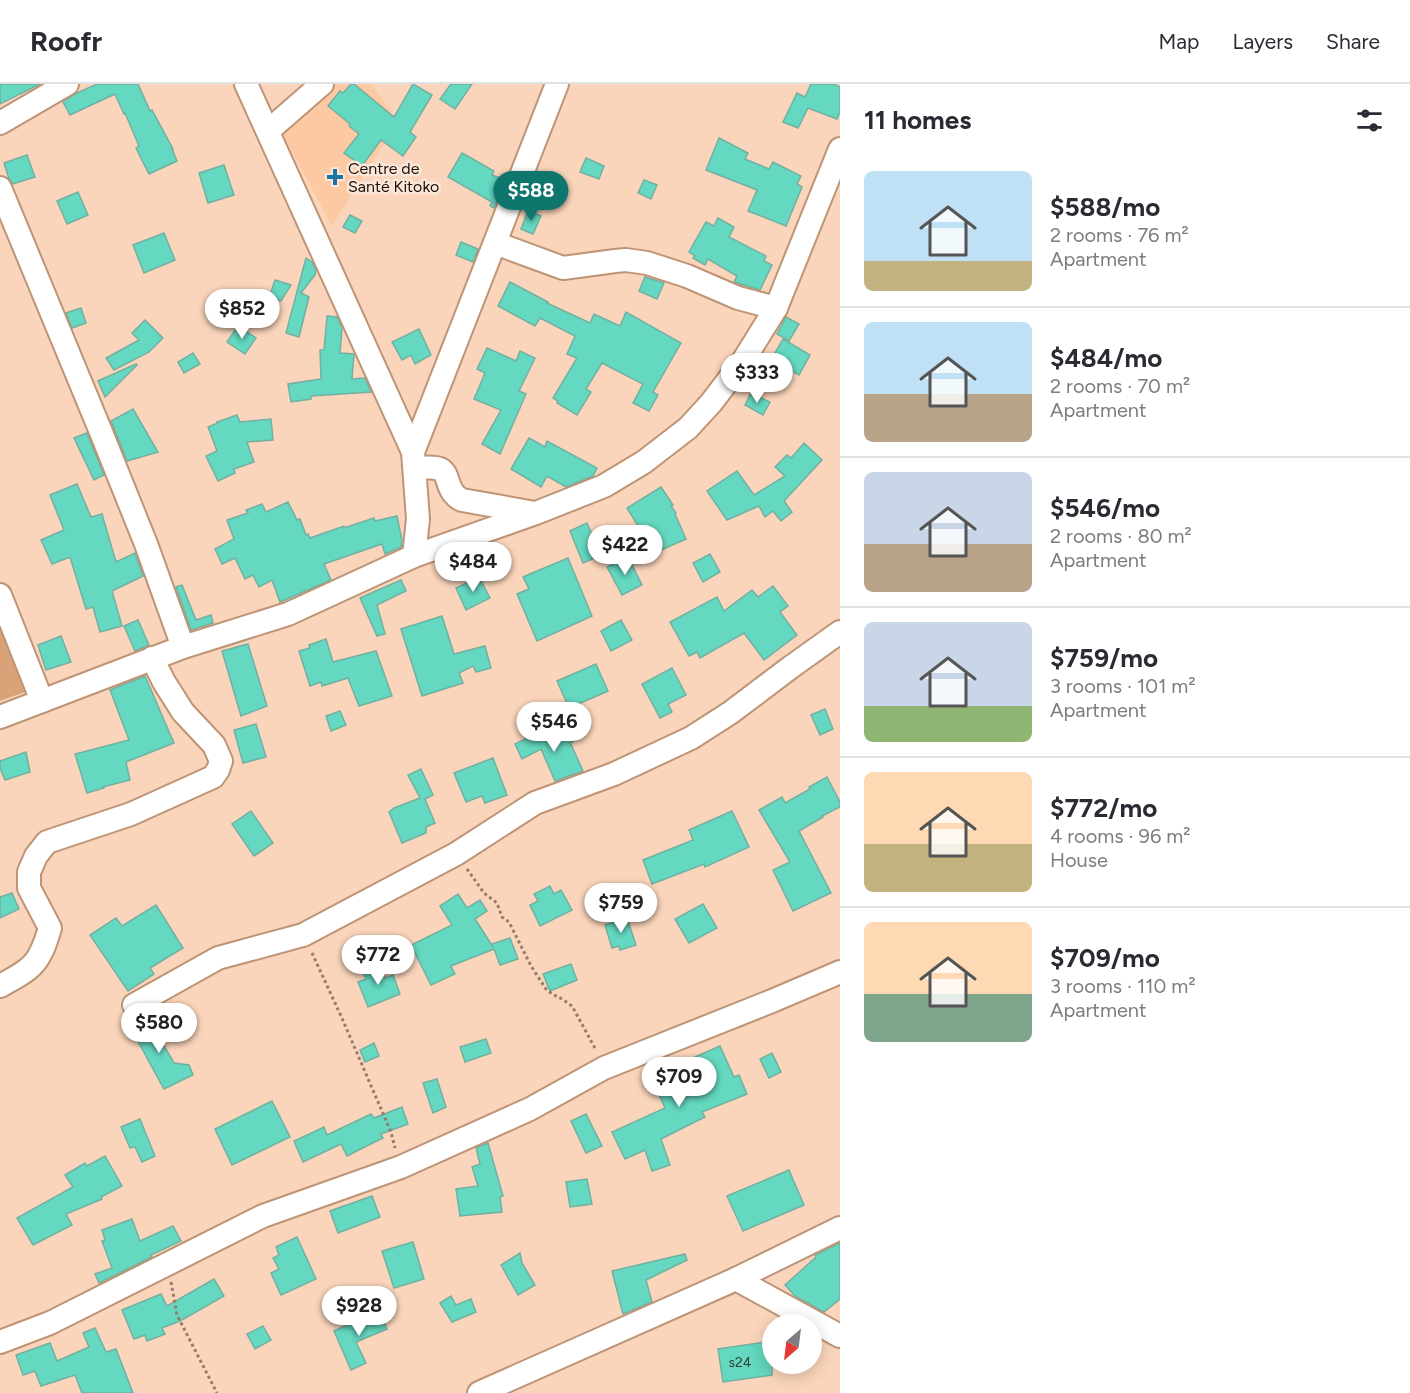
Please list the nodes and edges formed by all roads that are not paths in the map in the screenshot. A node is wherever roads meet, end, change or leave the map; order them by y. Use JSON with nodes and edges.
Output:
{"nodes":[{"id":1,"x":67,"y":84,"type":"edge"},
{"id":2,"x":246,"y":84,"type":"edge"},
{"id":3,"x":322,"y":84,"type":"edge"},
{"id":4,"x":557,"y":84,"type":"edge"},
{"id":5,"x":0,"y":123,"type":"edge"},
{"id":6,"x":268,"y":131,"type":"junction"},
{"id":7,"x":840,"y":149,"type":"edge"},
{"id":8,"x":0,"y":188,"type":"edge"},
{"id":9,"x":495,"y":243,"type":"junction"},
{"id":10,"x":776,"y":308,"type":"junction"},
{"id":11,"x":414,"y":460,"type":"junction"},
{"id":12,"x":536,"y":513,"type":"junction"},
{"id":13,"x":414,"y":556,"type":"junction"},
{"id":14,"x":0,"y":596,"type":"edge"},
{"id":15,"x":840,"y":632,"type":"edge"},
{"id":16,"x":183,"y":647,"type":"junction"},
{"id":17,"x":152,"y":658,"type":"junction"},
{"id":18,"x":42,"y":701,"type":"junction"},
{"id":19,"x":0,"y":717,"type":"edge"},
{"id":20,"x":840,"y":972,"type":"edge"},
{"id":21,"x":0,"y":986,"type":"edge"},
{"id":22,"x":134,"y":1005,"type":"dead end"},
{"id":23,"x":840,"y":1228,"type":"edge"},
{"id":24,"x":736,"y":1279,"type":"junction"},
{"id":25,"x":840,"y":1336,"type":"edge"},
{"id":26,"x":0,"y":1341,"type":"edge"},
{"id":27,"x":479,"y":1393,"type":"edge"}],
"edges":[{"from":1,"to":5,"type":"street"},
{"from":2,"to":6,"type":"street"},
{"from":3,"to":6,"type":"street"},
{"from":4,"to":9,"type":"street"},
{"from":6,"to":11,"type":"street"},
{"from":7,"to":10,"type":"street"},
{"from":8,"to":16,"type":"street"},
{"from":9,"to":10,"type":"street"},
{"from":9,"to":11,"type":"street"},
{"from":10,"to":12,"type":"street"},
{"from":11,"to":12,"type":"street"},
{"from":11,"to":13,"type":"street"},
{"from":12,"to":13,"type":"street"},
{"from":13,"to":16,"type":"street"},
{"from":14,"to":18,"type":"street"},
{"from":15,"to":22,"type":"street"},
{"from":16,"to":17,"type":"street"},
{"from":17,"to":18,"type":"street"},
{"from":17,"to":21,"type":"street"},
{"from":18,"to":19,"type":"street"},
{"from":20,"to":26,"type":"street"},
{"from":23,"to":24,"type":"street"},
{"from":24,"to":25,"type":"street"},
{"from":24,"to":27,"type":"street"}]}
